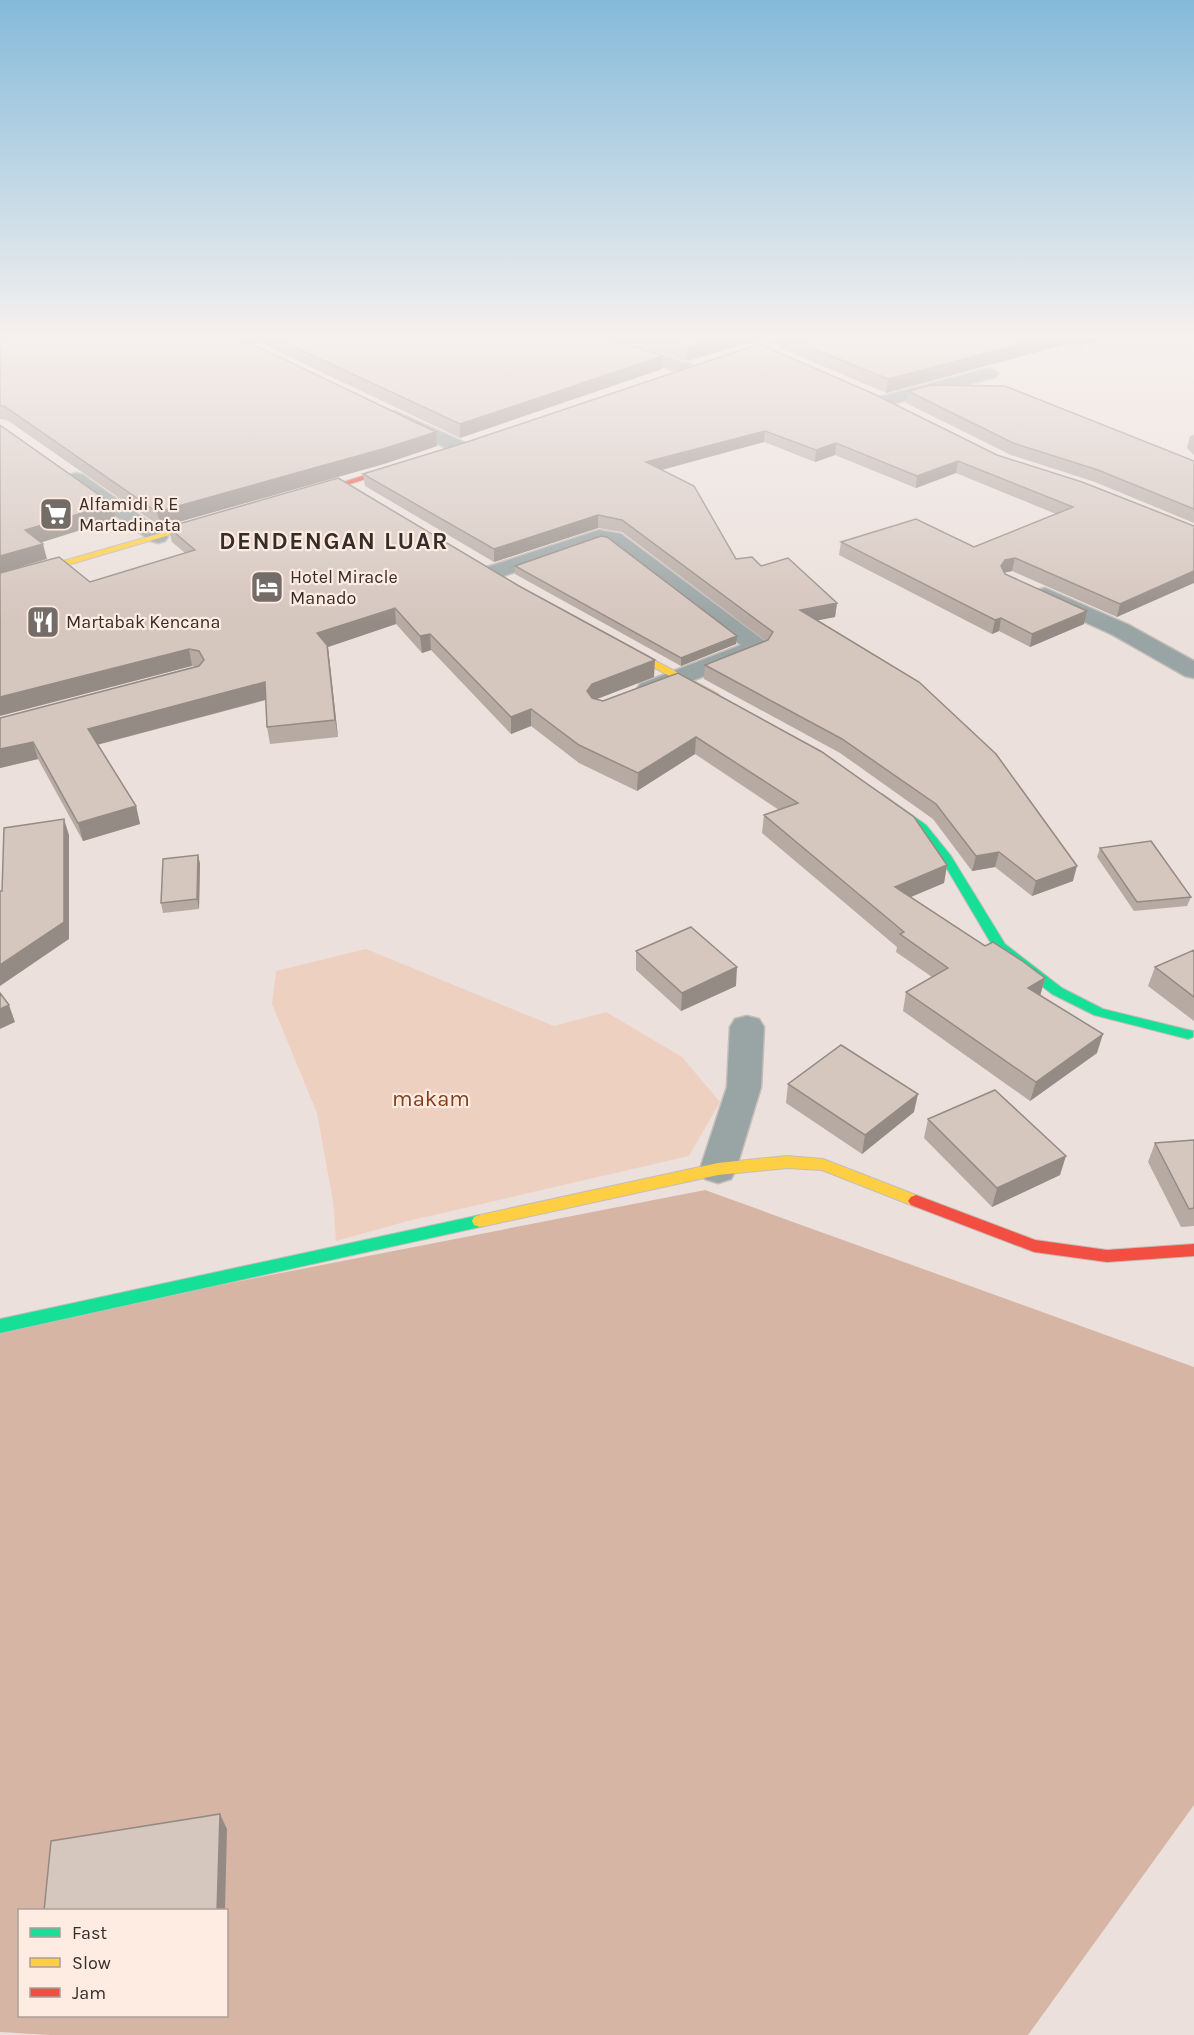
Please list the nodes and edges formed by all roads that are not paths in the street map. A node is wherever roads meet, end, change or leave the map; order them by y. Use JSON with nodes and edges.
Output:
{"nodes":[{"id":1,"x":436,"y":433,"type":"edge"},
{"id":2,"x":467,"y":446,"type":"joint"},
{"id":3,"x":442,"y":454,"type":"edge"},
{"id":4,"x":424,"y":460,"type":"edge"},
{"id":5,"x":56,"y":465,"type":"edge"},
{"id":6,"x":343,"y":484,"type":"junction"},
{"id":7,"x":361,"y":495,"type":"edge"},
{"id":8,"x":289,"y":500,"type":"edge"},
{"id":9,"x":223,"y":518,"type":"edge"},
{"id":10,"x":158,"y":537,"type":"junction"},
{"id":11,"x":493,"y":574,"type":"edge"},
{"id":12,"x":0,"y":582,"type":"edge"},
{"id":13,"x":1021,"y":584,"type":"edge"},
{"id":14,"x":598,"y":634,"type":"edge"},
{"id":15,"x":1194,"y":671,"type":"edge"},
{"id":16,"x":680,"y":677,"type":"junction"},
{"id":17,"x":624,"y":699,"type":"edge"},
{"id":18,"x":727,"y":702,"type":"edge"},
{"id":19,"x":874,"y":790,"type":"edge"},
{"id":20,"x":747,"y":1027,"type":"dead end"},
{"id":21,"x":1188,"y":1034,"type":"dead end"},
{"id":22,"x":718,"y":1169,"type":"junction"},
{"id":23,"x":1194,"y":1250,"type":"edge"},
{"id":24,"x":0,"y":1326,"type":"edge"}],
"edges":[{"from":1,"to":2,"type":"street"},
{"from":2,"to":3,"type":"main road"},
{"from":4,"to":6,"type":"main road"},
{"from":5,"to":10,"type":"street"},
{"from":6,"to":7,"type":"main road"},
{"from":6,"to":8,"type":"main road"},
{"from":9,"to":10,"type":"main road"},
{"from":10,"to":12,"type":"main road"},
{"from":11,"to":16,"type":"street"},
{"from":13,"to":15,"type":"street"},
{"from":14,"to":16,"type":"main road"},
{"from":16,"to":17,"type":"street"},
{"from":16,"to":18,"type":"main road"},
{"from":19,"to":21,"type":"main road"},
{"from":20,"to":22,"type":"street"},
{"from":22,"to":23,"type":"main road"},
{"from":22,"to":24,"type":"main road"}]}
